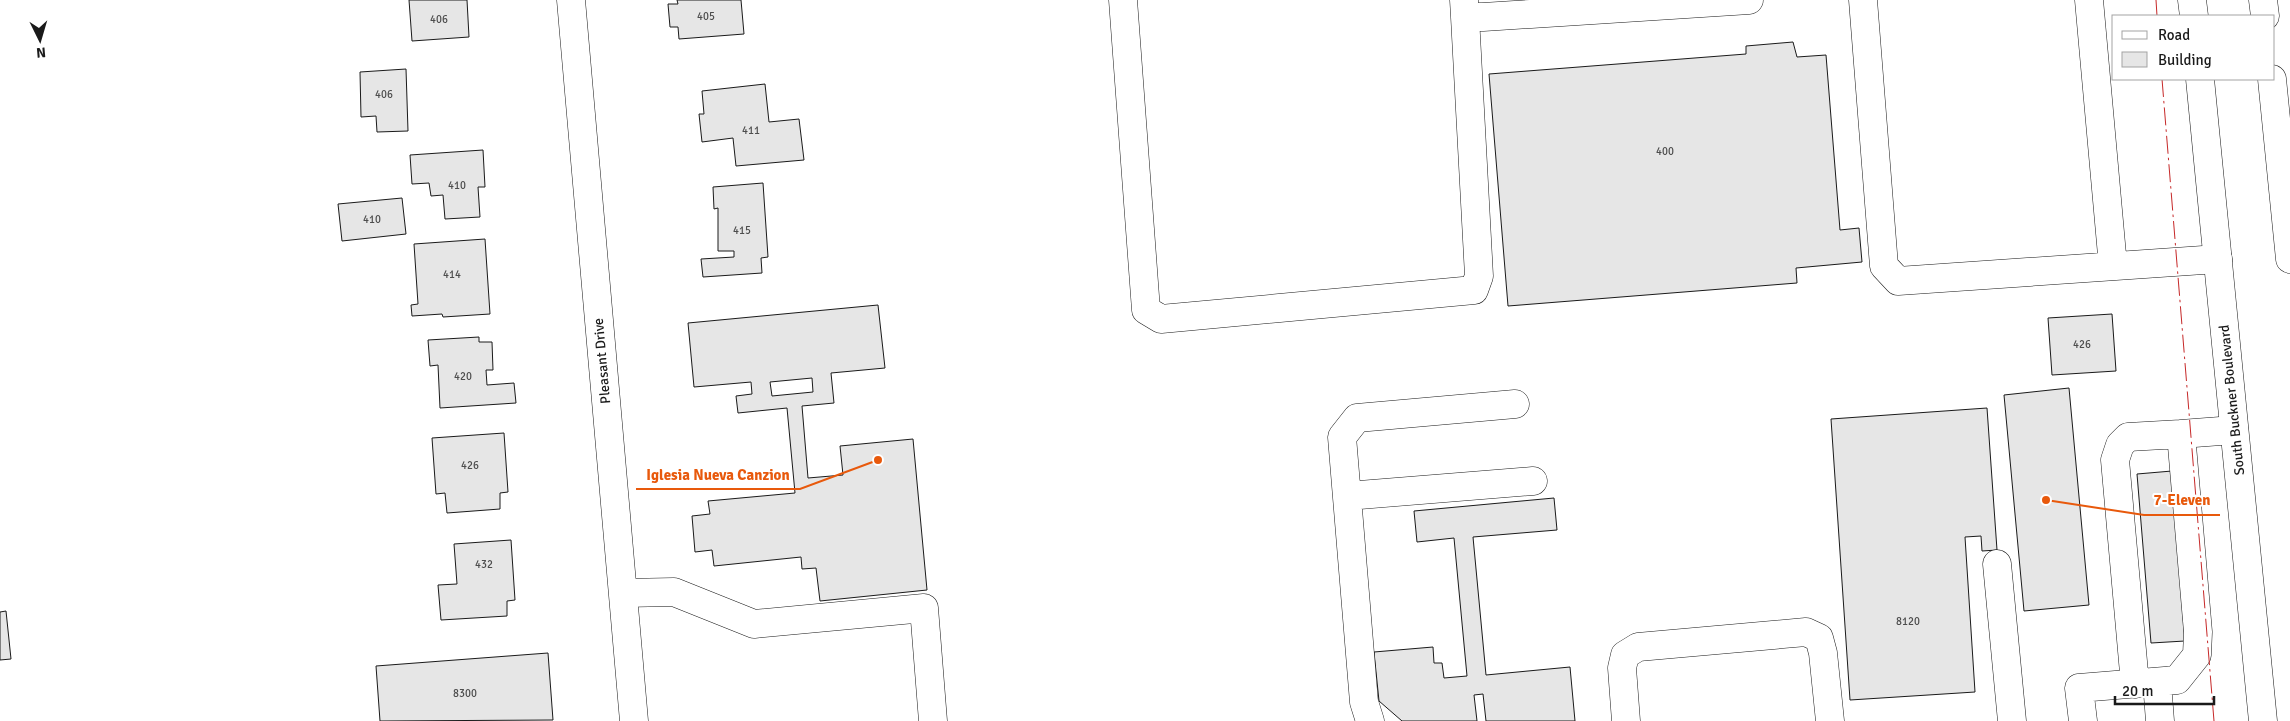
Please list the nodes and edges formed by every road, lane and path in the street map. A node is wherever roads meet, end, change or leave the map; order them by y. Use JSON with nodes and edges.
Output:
{"nodes":[{"id":1,"x":571,"y":0,"type":"edge"},
{"id":2,"x":1123,"y":0,"type":"edge"},
{"id":3,"x":1749,"y":0,"type":"edge"},
{"id":4,"x":1863,"y":0,"type":"edge"},
{"id":5,"x":2089,"y":0,"type":"edge"},
{"id":6,"x":2192,"y":0,"type":"edge"},
{"id":7,"x":2264,"y":0,"type":"edge"},
{"id":8,"x":1465,"y":8,"type":"edge"},
{"id":9,"x":2194,"y":15,"type":"edge"},
{"id":10,"x":2265,"y":15,"type":"edge"},
{"id":11,"x":2200,"y":80,"type":"edge"},
{"id":12,"x":2272,"y":80,"type":"edge"},
{"id":13,"x":2284,"y":134,"type":"edge"},
{"id":14,"x":2218,"y":259,"type":"junction"},
{"id":15,"x":2290,"y":259,"type":"edge"},
{"id":16,"x":2113,"y":266,"type":"junction"},
{"id":17,"x":1515,"y":404,"type":"dead end"},
{"id":18,"x":2234,"y":430,"type":"junction"},
{"id":19,"x":2181,"y":434,"type":"junction"},
{"id":20,"x":1533,"y":481,"type":"dead end"},
{"id":21,"x":1347,"y":496,"type":"junction"},
{"id":22,"x":1997,"y":564,"type":"dead end"},
{"id":23,"x":623,"y":593,"type":"junction"},
{"id":24,"x":2146,"y":683,"type":"junction"},
{"id":25,"x":634,"y":721,"type":"edge"},
{"id":26,"x":933,"y":721,"type":"edge"},
{"id":27,"x":1370,"y":721,"type":"edge"},
{"id":28,"x":1626,"y":721,"type":"edge"},
{"id":29,"x":1830,"y":721,"type":"edge"},
{"id":30,"x":2012,"y":721,"type":"edge"},
{"id":31,"x":2083,"y":721,"type":"edge"},
{"id":32,"x":2160,"y":721,"type":"edge"},
{"id":33,"x":2263,"y":721,"type":"edge"}],
"edges":[{"from":1,"to":23,"type":"main road","name":"Pleasant Drive"},
{"from":2,"to":8,"type":"main road"},
{"from":3,"to":8,"type":"main road"},
{"from":4,"to":16,"type":"main road"},
{"from":5,"to":16,"type":"main road"},
{"from":6,"to":9,"type":"main road"},
{"from":7,"to":10,"type":"main road"},
{"from":11,"to":14,"type":"main road","name":"South Buckner Boulevard"},
{"from":12,"to":13,"type":"main road"},
{"from":13,"to":15,"type":"main road"},
{"from":14,"to":16,"type":"main road"},
{"from":14,"to":18,"type":"main road","name":"South Buckner Boulevard"},
{"from":17,"to":21,"type":"main road"},
{"from":18,"to":19,"type":"main road"},
{"from":18,"to":33,"type":"main road","name":"South Buckner Boulevard"},
{"from":19,"to":24,"type":"main road"},
{"from":19,"to":24,"type":"main road"},
{"from":20,"to":21,"type":"main road"},
{"from":21,"to":27,"type":"main road"},
{"from":22,"to":30,"type":"main road"},
{"from":23,"to":25,"type":"main road","name":"Pleasant Drive"},
{"from":23,"to":26,"type":"main road"},
{"from":24,"to":31,"type":"main road"},
{"from":24,"to":32,"type":"main road"},
{"from":28,"to":29,"type":"main road"}]}
